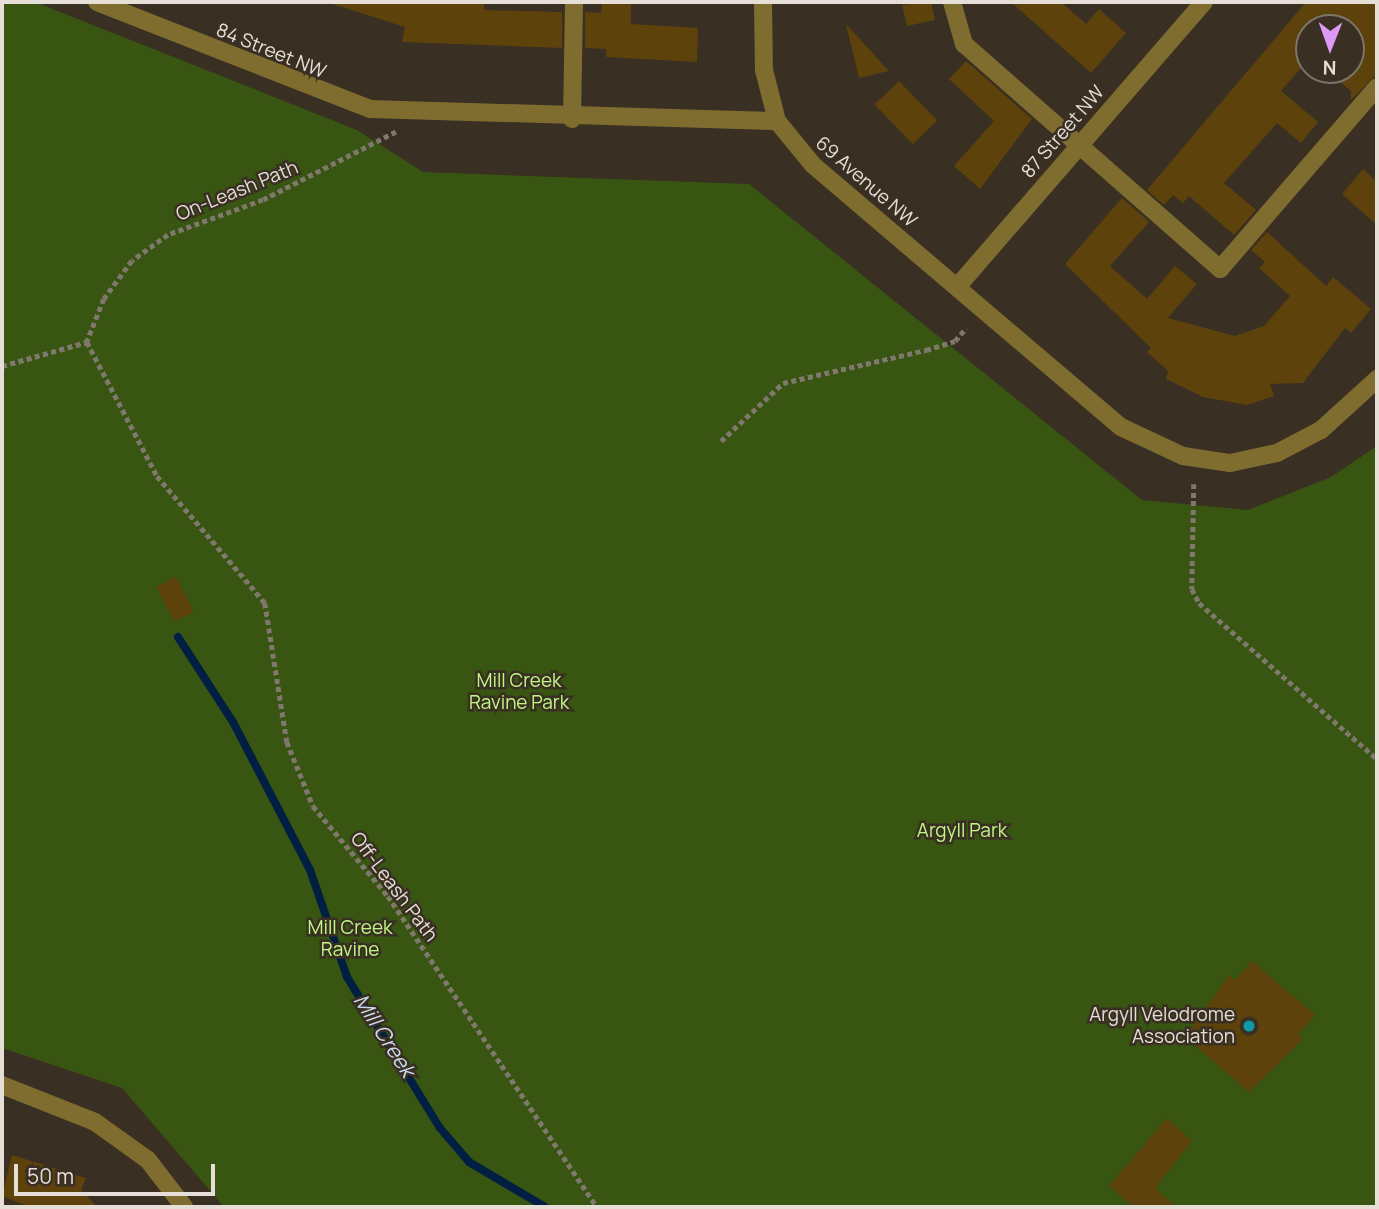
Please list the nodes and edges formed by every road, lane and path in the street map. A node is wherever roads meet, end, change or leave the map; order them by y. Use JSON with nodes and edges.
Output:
{"nodes":[{"id":1,"x":97,"y":2,"type":"edge"},
{"id":2,"x":574,"y":2,"type":"edge"},
{"id":3,"x":762,"y":2,"type":"edge"},
{"id":4,"x":951,"y":2,"type":"edge"},
{"id":5,"x":1200,"y":3,"type":"edge"},
{"id":6,"x":1377,"y":87,"type":"edge"},
{"id":7,"x":393,"y":113,"type":"junction"},
{"id":8,"x":572,"y":119,"type":"junction"},
{"id":9,"x":778,"y":121,"type":"junction"},
{"id":10,"x":1079,"y":147,"type":"junction"},
{"id":11,"x":957,"y":286,"type":"junction"},
{"id":12,"x":966,"y":328,"type":"dead end"},
{"id":13,"x":87,"y":342,"type":"junction"},
{"id":14,"x":2,"y":366,"type":"edge"},
{"id":15,"x":1377,"y":379,"type":"edge"},
{"id":16,"x":721,"y":441,"type":"dead end"},
{"id":17,"x":1194,"y":484,"type":"dead end"},
{"id":18,"x":1377,"y":759,"type":"edge"},
{"id":19,"x":2,"y":1085,"type":"edge"},
{"id":20,"x":184,"y":1207,"type":"edge"},
{"id":21,"x":597,"y":1207,"type":"edge"}],
"edges":[{"from":1,"to":7,"type":"street","name":"84 Street NW"},
{"from":2,"to":8,"type":"street"},
{"from":3,"to":9,"type":"street"},
{"from":4,"to":10,"type":"street"},
{"from":5,"to":10,"type":"street","name":"87 Street NW"},
{"from":6,"to":10,"type":"street"},
{"from":7,"to":8,"type":"street"},
{"from":7,"to":13,"type":"path","name":"On-Leash Path"},
{"from":8,"to":9,"type":"street"},
{"from":9,"to":11,"type":"street","name":"69 Avenue NW"},
{"from":10,"to":11,"type":"street","name":"87 Street NW"},
{"from":11,"to":15,"type":"street","name":"69 Avenue NW"},
{"from":12,"to":16,"type":"path"},
{"from":13,"to":14,"type":"path"},
{"from":13,"to":21,"type":"path","name":"Off-Leash Path"},
{"from":17,"to":18,"type":"path"},
{"from":19,"to":20,"type":"street"}]}
